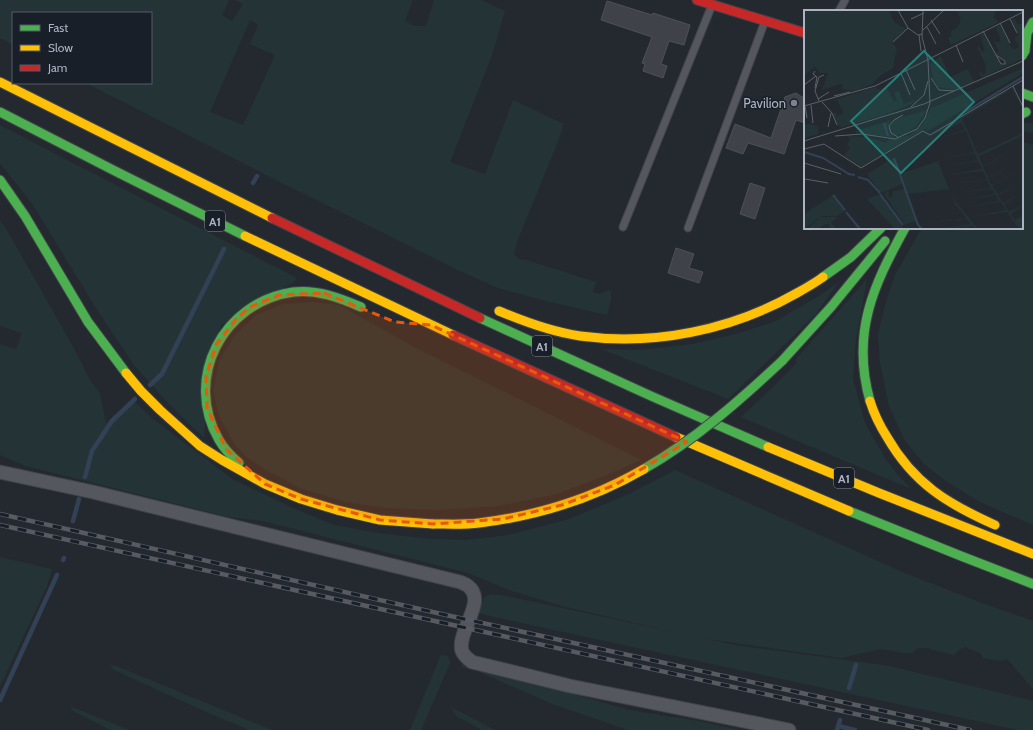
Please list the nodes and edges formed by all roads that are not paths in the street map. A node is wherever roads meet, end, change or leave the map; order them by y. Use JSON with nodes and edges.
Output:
{"nodes":[{"id":1,"x":697,"y":0,"type":"edge"},
{"id":2,"x":845,"y":0,"type":"edge"},
{"id":3,"x":712,"y":5,"type":"junction"},
{"id":4,"x":840,"y":10,"type":"edge"},
{"id":5,"x":766,"y":21,"type":"junction"},
{"id":6,"x":1033,"y":22,"type":"edge"},
{"id":7,"x":804,"y":33,"type":"edge"},
{"id":8,"x":1024,"y":34,"type":"edge"},
{"id":9,"x":1023,"y":54,"type":"edge"},
{"id":10,"x":0,"y":82,"type":"edge"},
{"id":11,"x":1023,"y":93,"type":"edge"},
{"id":12,"x":1033,"y":97,"type":"edge"},
{"id":13,"x":0,"y":112,"type":"edge"},
{"id":14,"x":0,"y":180,"type":"edge"},
{"id":15,"x":623,"y":227,"type":"dead end"},
{"id":16,"x":688,"y":228,"type":"dead end"},
{"id":17,"x":879,"y":229,"type":"edge"},
{"id":18,"x":889,"y":229,"type":"edge"},
{"id":19,"x":897,"y":229,"type":"edge"},
{"id":20,"x":904,"y":229,"type":"edge"},
{"id":21,"x":881,"y":245,"type":"junction"},
{"id":22,"x":426,"y":292,"type":"junction"},
{"id":23,"x":449,"y":293,"type":"dead end"},
{"id":24,"x":492,"y":308,"type":"dead end"},
{"id":25,"x":368,"y":310,"type":"dead end"},
{"id":26,"x":410,"y":323,"type":"dead end"},
{"id":27,"x":432,"y":325,"type":"junction"},
{"id":28,"x":0,"y":472,"type":"edge"},
{"id":29,"x":265,"y":484,"type":"junction"},
{"id":30,"x":1002,"y":528,"type":"dead end"},
{"id":31,"x":1033,"y":554,"type":"edge"},
{"id":32,"x":1033,"y":584,"type":"edge"},
{"id":33,"x":789,"y":730,"type":"edge"}],
"edges":[{"from":1,"to":3,"type":"main road"},
{"from":2,"to":4,"type":"lane"},
{"from":3,"to":5,"type":"main road"},
{"from":3,"to":15,"type":"lane"},
{"from":5,"to":7,"type":"main road"},
{"from":5,"to":16,"type":"lane"},
{"from":6,"to":8,"type":"main road"},
{"from":8,"to":9,"type":"main road"},
{"from":10,"to":22,"type":"main road","number":"A1"},
{"from":11,"to":12,"type":"main road"},
{"from":13,"to":27,"type":"main road","number":"A1"},
{"from":14,"to":29,"type":"main road"},
{"from":17,"to":24,"type":"main road"},
{"from":18,"to":21,"type":"main road"},
{"from":19,"to":21,"type":"main road"},
{"from":20,"to":30,"type":"main road"},
{"from":21,"to":29,"type":"main road","bridge":true},
{"from":22,"to":23,"type":"main road"},
{"from":22,"to":31,"type":"main road","number":"A1"},
{"from":25,"to":29,"type":"main road"},
{"from":26,"to":27,"type":"main road"},
{"from":27,"to":32,"type":"main road","number":"A1"},
{"from":28,"to":33,"type":"street"}]}
